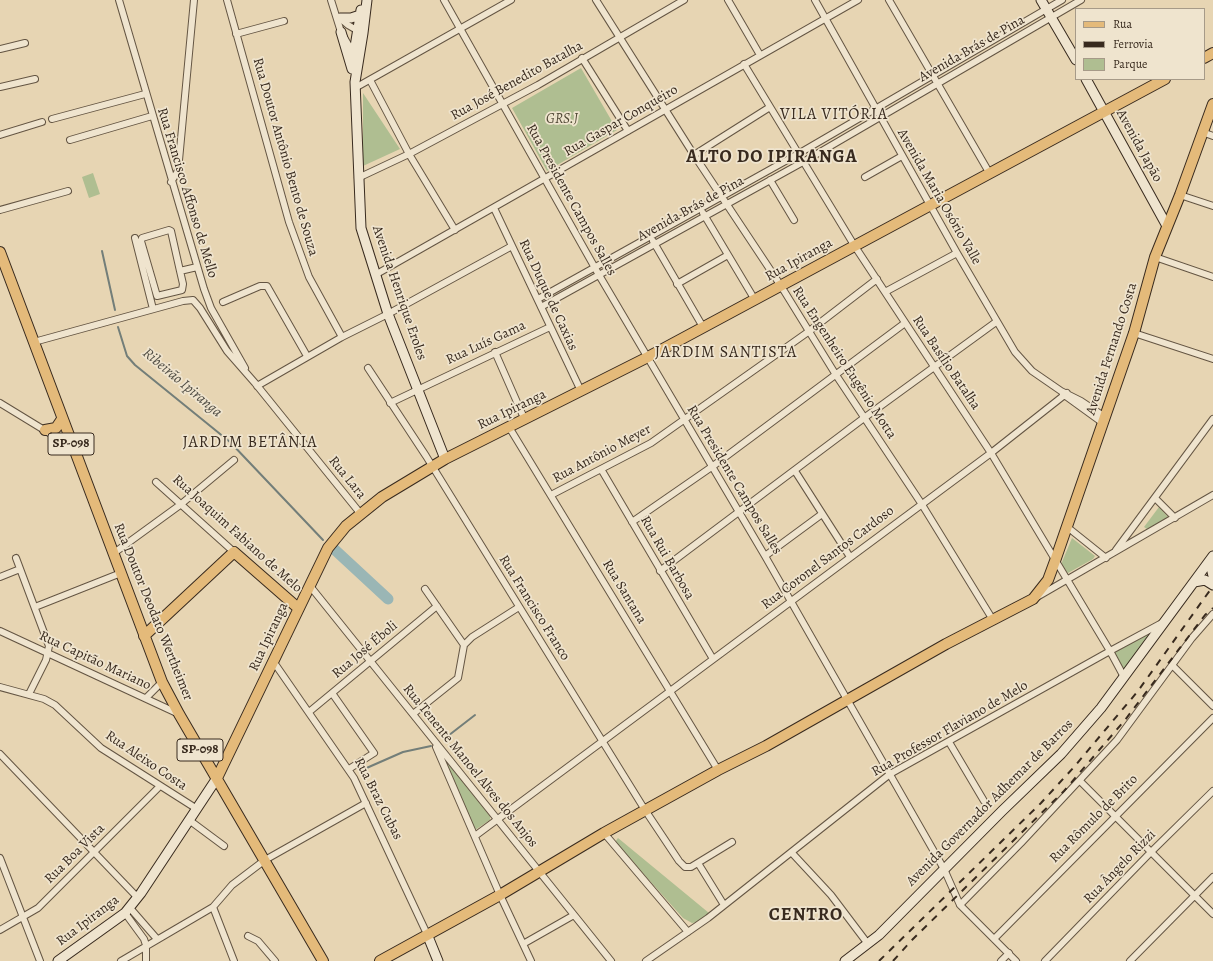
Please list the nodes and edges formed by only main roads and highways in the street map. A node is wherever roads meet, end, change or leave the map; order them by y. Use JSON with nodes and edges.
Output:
{"nodes":[{"id":1,"x":365,"y":0,"type":"edge"},
{"id":2,"x":1041,"y":0,"type":"edge"},
{"id":3,"x":337,"y":15,"type":"road end"},
{"id":4,"x":360,"y":15,"type":"junction"},
{"id":5,"x":341,"y":32,"type":"road end"},
{"id":6,"x":360,"y":32,"type":"junction"},
{"id":7,"x":357,"y":51,"type":"junction"},
{"id":8,"x":1075,"y":58,"type":"edge"},
{"id":9,"x":352,"y":69,"type":"junction"},
{"id":10,"x":1087,"y":80,"type":"edge"},
{"id":11,"x":1163,"y":80,"type":"edge"},
{"id":12,"x":355,"y":85,"type":"junction"},
{"id":13,"x":1213,"y":104,"type":"edge"},
{"id":14,"x":1104,"y":112,"type":"junction"},
{"id":15,"x":1168,"y":226,"type":"junction"},
{"id":16,"x":0,"y":252,"type":"edge"},
{"id":17,"x":62,"y":419,"type":"junction"},
{"id":18,"x":45,"y":430,"type":"road end"},
{"id":19,"x":445,"y":459,"type":"junction"},
{"id":20,"x":1213,"y":556,"type":"edge"},
{"id":21,"x":1213,"y":576,"type":"edge"},
{"id":22,"x":1194,"y":582,"type":"junction"},
{"id":23,"x":1213,"y":585,"type":"edge"},
{"id":24,"x":298,"y":608,"type":"junction"},
{"id":25,"x":144,"y":636,"type":"junction"},
{"id":26,"x":217,"y":778,"type":"junction"},
{"id":27,"x":427,"y":934,"type":"junction"},
{"id":28,"x":322,"y":960,"type":"edge"},
{"id":29,"x":58,"y":961,"type":"edge"},
{"id":30,"x":380,"y":961,"type":"edge"},
{"id":31,"x":438,"y":961,"type":"edge"},
{"id":32,"x":845,"y":961,"type":"edge"}],
"edges":[{"from":1,"to":4,"type":"main road","name":"Avenida Henrique Eroles"},
{"from":1,"to":6,"type":"main road","name":"Avenida Henrique Eroles"},
{"from":2,"to":8,"type":"main road"},
{"from":3,"to":4,"type":"main road"},
{"from":4,"to":6,"type":"main road","name":"Avenida Henrique Eroles"},
{"from":5,"to":9,"type":"main road"},
{"from":6,"to":7,"type":"main road","name":"Avenida Henrique Eroles"},
{"from":7,"to":9,"type":"main road","name":"Avenida Henrique Eroles"},
{"from":7,"to":12,"type":"main road","name":"Avenida Henrique Eroles"},
{"from":9,"to":12,"type":"main road","name":"Avenida Henrique Eroles"},
{"from":10,"to":14,"type":"main road","name":"Avenida Japão"},
{"from":11,"to":14,"type":"main road","name":"Rua Ipiranga"},
{"from":12,"to":19,"type":"main road","name":"Avenida Henrique Eroles"},
{"from":13,"to":15,"type":"main road","name":"Avenida Fernando Costa"},
{"from":14,"to":15,"type":"main road","name":"Avenida Japão"},
{"from":14,"to":19,"type":"main road","name":"Rua Ipiranga"},
{"from":15,"to":27,"type":"main road","name":"Avenida Fernando Costa"},
{"from":16,"to":17,"type":"main road","name":"Rua Doutor Deodato Wertheimer","number":"SP-098"},
{"from":17,"to":18,"type":"main road"},
{"from":17,"to":25,"type":"main road","name":"Rua Doutor Deodato Wertheimer","number":"SP-098"},
{"from":19,"to":24,"type":"main road","name":"Rua Ipiranga"},
{"from":20,"to":21,"type":"main road"},
{"from":20,"to":22,"type":"main road","name":"Avenida Governador Adhemar de Barros"},
{"from":22,"to":23,"type":"main road"},
{"from":22,"to":32,"type":"main road","name":"Avenida Governador Adhemar de Barros"},
{"from":24,"to":25,"type":"main road","name":"Rua Joaquim Fabiano de Melo"},
{"from":24,"to":26,"type":"main road","name":"Rua Ipiranga"},
{"from":25,"to":26,"type":"main road","name":"Rua Doutor Deodato Wertheimer","number":"SP-098"},
{"from":26,"to":28,"type":"main road","name":"Rua Doutor Deodato Wertheimer","number":"SP-098"},
{"from":26,"to":29,"type":"main road","name":"Rua Ipiranga"},
{"from":27,"to":30,"type":"main road"},
{"from":27,"to":31,"type":"main road","name":"Rua Braz Cubas"}]}
